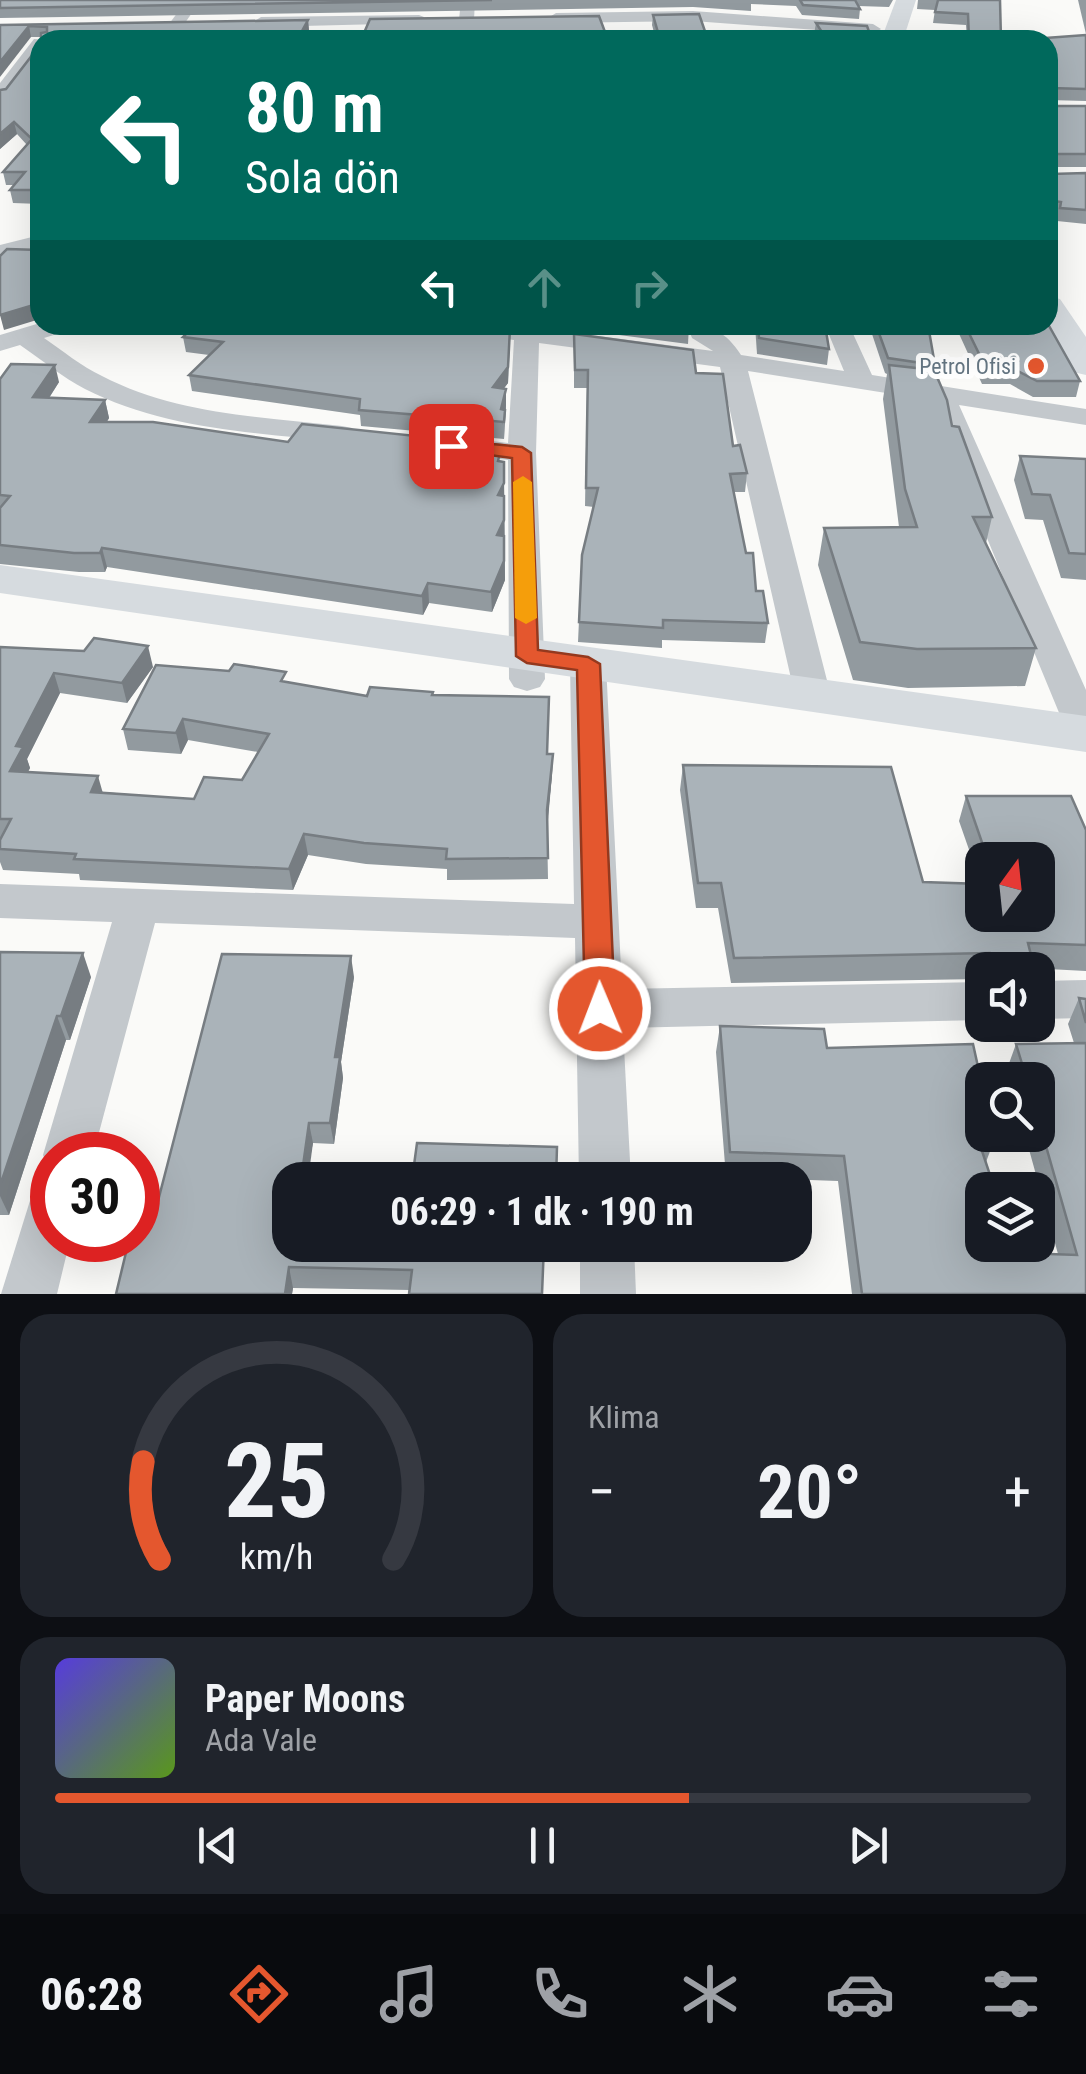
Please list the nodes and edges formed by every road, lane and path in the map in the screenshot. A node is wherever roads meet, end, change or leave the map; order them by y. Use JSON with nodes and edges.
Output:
{"nodes":[{"id":1,"x":194,"y":0,"type":"edge"},
{"id":2,"x":266,"y":0,"type":"edge"},
{"id":3,"x":326,"y":0,"type":"edge"},
{"id":4,"x":468,"y":0,"type":"edge"},
{"id":5,"x":610,"y":0,"type":"edge"},
{"id":6,"x":626,"y":0,"type":"edge"},
{"id":7,"x":906,"y":0,"type":"edge"},
{"id":8,"x":857,"y":8,"type":"edge"},
{"id":9,"x":623,"y":17,"type":"junction"},
{"id":10,"x":540,"y":18,"type":"edge"},
{"id":11,"x":484,"y":19,"type":"edge"},
{"id":12,"x":321,"y":20,"type":"junction"},
{"id":13,"x":429,"y":20,"type":"edge"},
{"id":14,"x":447,"y":20,"type":"edge"},
{"id":15,"x":465,"y":20,"type":"junction"},
{"id":16,"x":236,"y":22,"type":"edge"},
{"id":17,"x":255,"y":22,"type":"junction"},
{"id":18,"x":198,"y":23,"type":"edge"},
{"id":19,"x":178,"y":24,"type":"junction"},
{"id":20,"x":167,"y":30,"type":"edge"},
{"id":21,"x":465,"y":30,"type":"edge"},
{"id":22,"x":622,"y":30,"type":"edge"},
{"id":23,"x":631,"y":30,"type":"edge"},
{"id":24,"x":837,"y":30,"type":"edge"},
{"id":25,"x":877,"y":30,"type":"edge"},
{"id":26,"x":886,"y":30,"type":"edge"},
{"id":27,"x":30,"y":47,"type":"edge"},
{"id":28,"x":7,"y":78,"type":"edge"},
{"id":29,"x":0,"y":95,"type":"edge"},
{"id":30,"x":0,"y":225,"type":"edge"},
{"id":31,"x":30,"y":233,"type":"edge"},
{"id":32,"x":30,"y":239,"type":"edge"},
{"id":33,"x":0,"y":252,"type":"edge"},
{"id":34,"x":1058,"y":285,"type":"edge"},
{"id":35,"x":1058,"y":321,"type":"edge"},
{"id":36,"x":1086,"y":325,"type":"edge"},
{"id":37,"x":521,"y":335,"type":"edge"},
{"id":38,"x":841,"y":335,"type":"edge"},
{"id":39,"x":527,"y":336,"type":"junction"},
{"id":40,"x":12,"y":339,"type":"edge"},
{"id":41,"x":726,"y":344,"type":"edge"},
{"id":42,"x":1086,"y":364,"type":"edge"},
{"id":43,"x":862,"y":382,"type":"junction"},
{"id":44,"x":942,"y":395,"type":"junction"},
{"id":45,"x":1086,"y":417,"type":"edge"},
{"id":46,"x":371,"y":437,"type":"edge"},
{"id":47,"x":428,"y":443,"type":"edge"},
{"id":48,"x":522,"y":453,"type":"junction"},
{"id":49,"x":0,"y":579,"type":"edge"},
{"id":50,"x":0,"y":606,"type":"edge"},
{"id":51,"x":527,"y":667,"type":"junction"},
{"id":52,"x":589,"y":676,"type":"junction"},
{"id":53,"x":813,"y":696,"type":"junction"},
{"id":54,"x":1086,"y":733,"type":"edge"},
{"id":55,"x":1086,"y":762,"type":"edge"},
{"id":56,"x":0,"y":902,"type":"edge"},
{"id":57,"x":138,"y":906,"type":"junction"},
{"id":58,"x":598,"y":922,"type":"junction"},
{"id":59,"x":1086,"y":999,"type":"edge"},
{"id":60,"x":1055,"y":1000,"type":"edge"},
{"id":61,"x":965,"y":1001,"type":"edge"},
{"id":62,"x":600,"y":1009,"type":"junction"},
{"id":63,"x":74,"y":1132,"type":"edge"},
{"id":64,"x":604,"y":1162,"type":"edge"},
{"id":65,"x":37,"y":1262,"type":"edge"},
{"id":66,"x":607,"y":1262,"type":"edge"},
{"id":67,"x":28,"y":1294,"type":"edge"},
{"id":68,"x":608,"y":1294,"type":"edge"}],
"edges":[{"from":1,"to":19,"type":"street"},
{"from":2,"to":17,"type":"street"},
{"from":3,"to":12,"type":"street"},
{"from":4,"to":15,"type":"street"},
{"from":5,"to":9,"type":"street"},
{"from":6,"to":9,"type":"street"},
{"from":7,"to":26,"type":"street"},
{"from":8,"to":25,"type":"street"},
{"from":9,"to":10,"type":"street"},
{"from":9,"to":22,"type":"street"},
{"from":9,"to":23,"type":"street"},
{"from":9,"to":24,"type":"street"},
{"from":11,"to":15,"type":"street"},
{"from":12,"to":13,"type":"street"},
{"from":12,"to":17,"type":"street"},
{"from":14,"to":15,"type":"street"},
{"from":15,"to":21,"type":"street"},
{"from":16,"to":17,"type":"street"},
{"from":18,"to":19,"type":"street"},
{"from":19,"to":20,"type":"street"},
{"from":27,"to":28,"type":"street"},
{"from":28,"to":29,"type":"street"},
{"from":30,"to":31,"type":"street"},
{"from":32,"to":33,"type":"street"},
{"from":34,"to":36,"type":"street"},
{"from":35,"to":42,"type":"street"},
{"from":37,"to":39,"type":"street"},
{"from":38,"to":43,"type":"street"},
{"from":39,"to":41,"type":"street"},
{"from":39,"to":48,"type":"street"},
{"from":40,"to":46,"type":"street"},
{"from":41,"to":43,"type":"street"},
{"from":41,"to":53,"type":"street"},
{"from":43,"to":44,"type":"street"},
{"from":44,"to":45,"type":"street"},
{"from":44,"to":54,"type":"street"},
{"from":47,"to":48,"type":"street"},
{"from":48,"to":51,"type":"street"},
{"from":49,"to":51,"type":"street"},
{"from":50,"to":51,"type":"street"},
{"from":51,"to":52,"type":"street"},
{"from":52,"to":53,"type":"street"},
{"from":52,"to":55,"type":"street"},
{"from":52,"to":58,"type":"street"},
{"from":53,"to":54,"type":"street"},
{"from":56,"to":57,"type":"street"},
{"from":57,"to":58,"type":"street"},
{"from":57,"to":63,"type":"street"},
{"from":58,"to":62,"type":"street"},
{"from":59,"to":60,"type":"street"},
{"from":61,"to":62,"type":"street"},
{"from":62,"to":64,"type":"street"},
{"from":65,"to":67,"type":"street"},
{"from":66,"to":68,"type":"street"}]}
